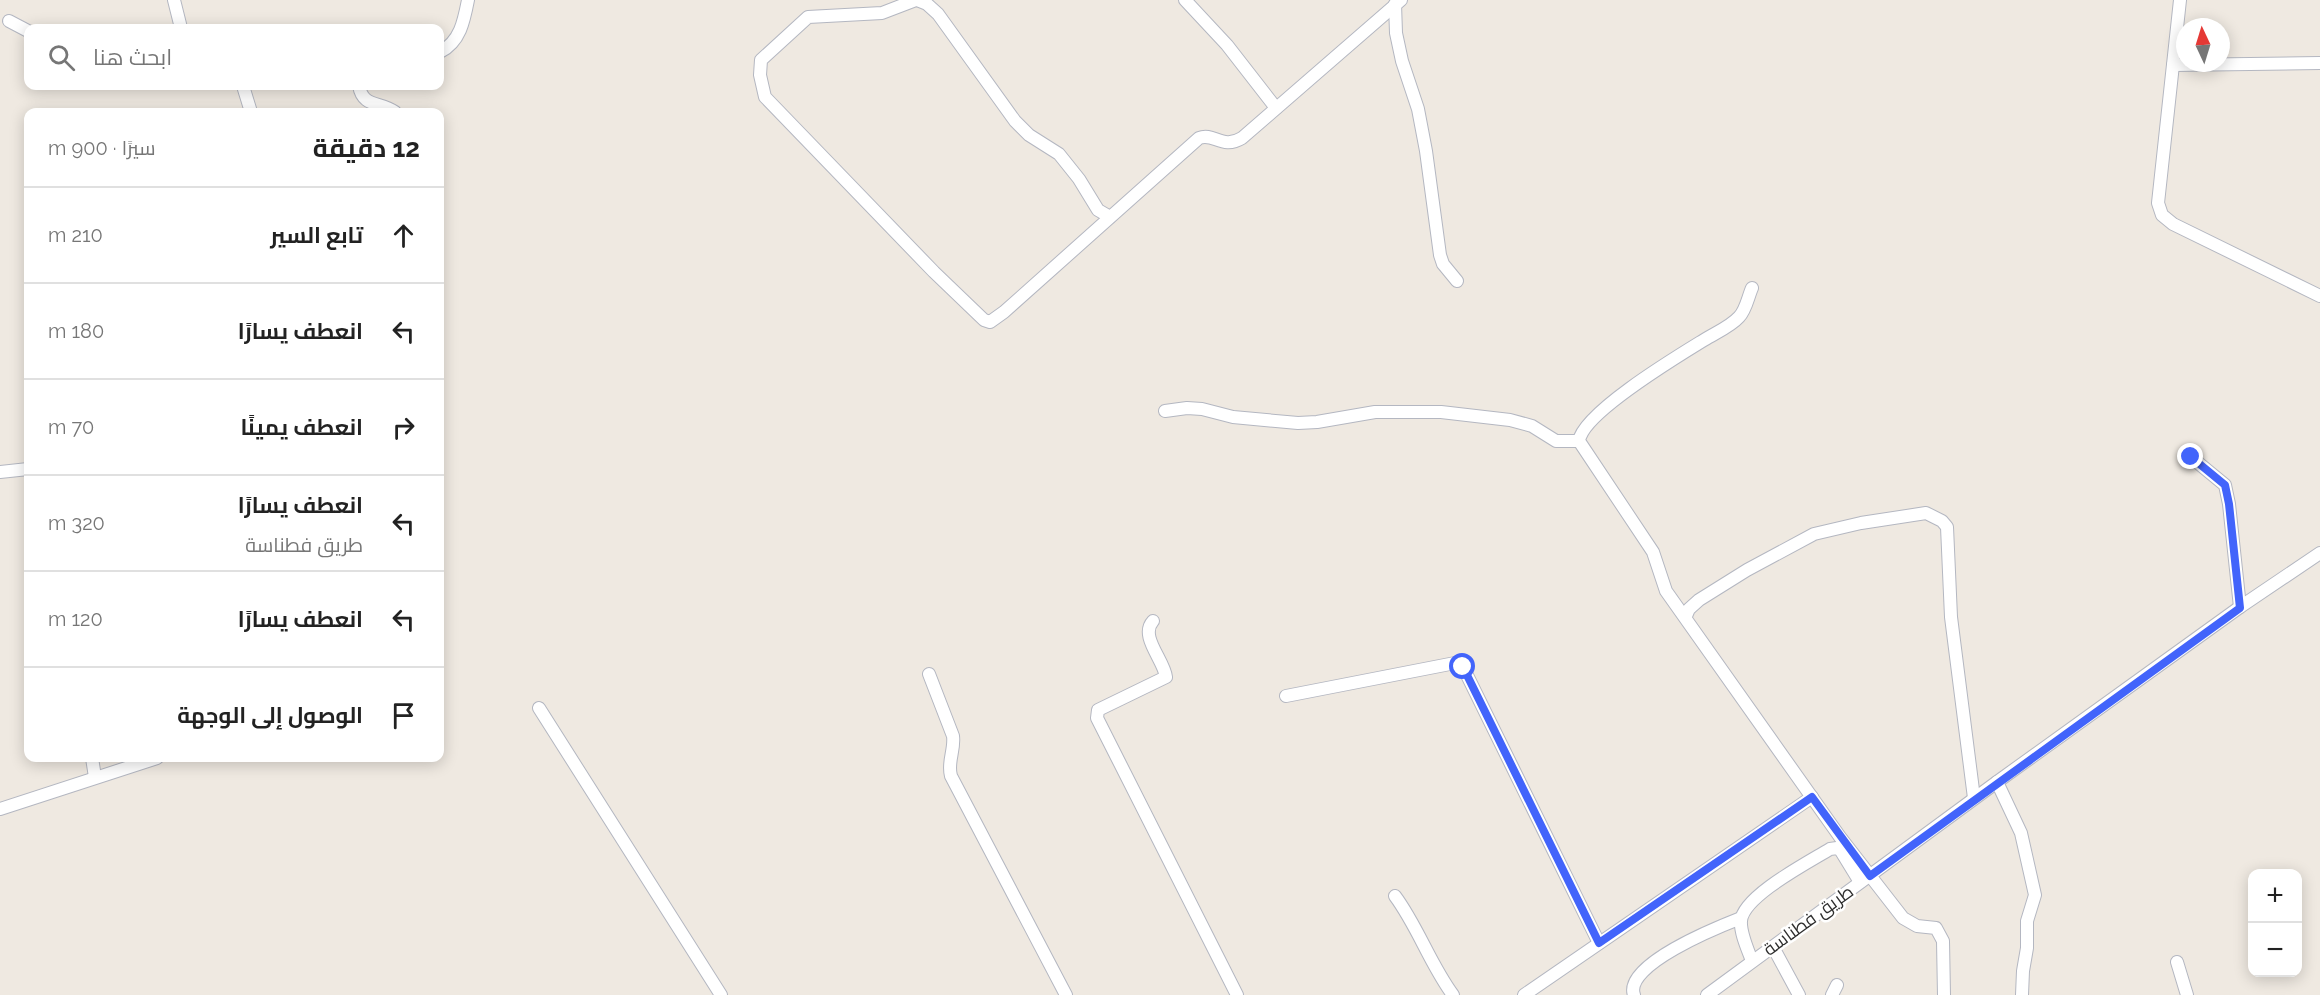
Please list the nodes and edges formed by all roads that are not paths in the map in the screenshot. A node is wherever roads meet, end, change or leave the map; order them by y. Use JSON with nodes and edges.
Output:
{"nodes":[{"id":1,"x":174,"y":0,"type":"edge"},
{"id":2,"x":468,"y":0,"type":"edge"},
{"id":3,"x":916,"y":0,"type":"edge"},
{"id":4,"x":1185,"y":0,"type":"edge"},
{"id":5,"x":2180,"y":0,"type":"edge"},
{"id":6,"x":1398,"y":2,"type":"edge"},
{"id":7,"x":9,"y":21,"type":"dead end"},
{"id":8,"x":180,"y":24,"type":"edge"},
{"id":9,"x":24,"y":29,"type":"edge"},
{"id":10,"x":444,"y":49,"type":"edge"},
{"id":11,"x":2320,"y":63,"type":"edge"},
{"id":12,"x":2173,"y":64,"type":"junction"},
{"id":13,"x":244,"y":90,"type":"edge"},
{"id":14,"x":359,"y":90,"type":"edge"},
{"id":15,"x":250,"y":108,"type":"edge"},
{"id":16,"x":385,"y":108,"type":"edge"},
{"id":17,"x":1276,"y":108,"type":"junction"},
{"id":18,"x":1110,"y":217,"type":"junction"},
{"id":19,"x":1457,"y":281,"type":"dead end"},
{"id":20,"x":1752,"y":288,"type":"dead end"},
{"id":21,"x":2320,"y":296,"type":"edge"},
{"id":22,"x":1164,"y":411,"type":"dead end"},
{"id":23,"x":1579,"y":441,"type":"junction"},
{"id":24,"x":2191,"y":457,"type":"dead end"},
{"id":25,"x":24,"y":469,"type":"edge"},
{"id":26,"x":0,"y":472,"type":"edge"},
{"id":27,"x":2320,"y":553,"type":"edge"},
{"id":28,"x":2240,"y":608,"type":"junction"},
{"id":29,"x":1686,"y":616,"type":"junction"},
{"id":30,"x":1153,"y":621,"type":"dead end"},
{"id":31,"x":929,"y":674,"type":"dead end"},
{"id":32,"x":1286,"y":696,"type":"dead end"},
{"id":33,"x":539,"y":708,"type":"dead end"},
{"id":34,"x":93,"y":762,"type":"edge"},
{"id":35,"x":144,"y":762,"type":"edge"},
{"id":36,"x":95,"y":777,"type":"junction"},
{"id":37,"x":1997,"y":782,"type":"junction"},
{"id":38,"x":1812,"y":797,"type":"junction"},
{"id":39,"x":1974,"y":798,"type":"junction"},
{"id":40,"x":0,"y":808,"type":"edge"},
{"id":41,"x":1865,"y":879,"type":"junction"},
{"id":42,"x":1395,"y":896,"type":"dead end"},
{"id":43,"x":1741,"y":918,"type":"junction"},
{"id":44,"x":1599,"y":943,"type":"junction"},
{"id":45,"x":1773,"y":947,"type":"junction"},
{"id":46,"x":1752,"y":962,"type":"junction"},
{"id":47,"x":2177,"y":962,"type":"dead end"},
{"id":48,"x":721,"y":995,"type":"edge"},
{"id":49,"x":1066,"y":995,"type":"edge"},
{"id":50,"x":1237,"y":995,"type":"edge"},
{"id":51,"x":1453,"y":995,"type":"edge"},
{"id":52,"x":1524,"y":995,"type":"edge"},
{"id":53,"x":1634,"y":995,"type":"edge"},
{"id":54,"x":1707,"y":995,"type":"edge"},
{"id":55,"x":1799,"y":995,"type":"edge"},
{"id":56,"x":1944,"y":995,"type":"edge"},
{"id":57,"x":2022,"y":995,"type":"edge"},
{"id":58,"x":2187,"y":995,"type":"edge"}],
"edges":[{"from":1,"to":8,"type":"street"},
{"from":2,"to":10,"type":"street"},
{"from":3,"to":18,"type":"street"},
{"from":3,"to":18,"type":"street"},
{"from":4,"to":17,"type":"street"},
{"from":5,"to":12,"type":"street"},
{"from":6,"to":17,"type":"street"},
{"from":6,"to":19,"type":"street"},
{"from":7,"to":9,"type":"street"},
{"from":11,"to":12,"type":"street"},
{"from":12,"to":21,"type":"street"},
{"from":13,"to":15,"type":"street"},
{"from":14,"to":16,"type":"street"},
{"from":17,"to":18,"type":"street"},
{"from":20,"to":23,"type":"street"},
{"from":22,"to":23,"type":"street"},
{"from":23,"to":29,"type":"street"},
{"from":24,"to":28,"type":"street"},
{"from":25,"to":26,"type":"street"},
{"from":27,"to":28,"type":"street","name":"طريق فطناسة"},
{"from":28,"to":37,"type":"street","name":"طريق فطناسة"},
{"from":29,"to":38,"type":"street"},
{"from":29,"to":39,"type":"street"},
{"from":30,"to":50,"type":"street"},
{"from":31,"to":49,"type":"street"},
{"from":32,"to":44,"type":"street"},
{"from":33,"to":48,"type":"street"},
{"from":34,"to":36,"type":"street"},
{"from":35,"to":36,"type":"street"},
{"from":36,"to":40,"type":"street"},
{"from":37,"to":39,"type":"street","name":"طريق فطناسة"},
{"from":37,"to":57,"type":"street"},
{"from":38,"to":41,"type":"street"},
{"from":38,"to":44,"type":"street"},
{"from":39,"to":41,"type":"street","name":"طريق فطناسة"},
{"from":41,"to":43,"type":"street"},
{"from":41,"to":45,"type":"street","name":"طريق فطناسة"},
{"from":41,"to":56,"type":"street"},
{"from":42,"to":51,"type":"street"},
{"from":43,"to":46,"type":"street"},
{"from":43,"to":53,"type":"street"},
{"from":44,"to":52,"type":"street"},
{"from":45,"to":46,"type":"street","name":"طريق فطناسة"},
{"from":45,"to":55,"type":"street"},
{"from":46,"to":54,"type":"street","name":"طريق فطناسة"},
{"from":47,"to":58,"type":"street"}]}
